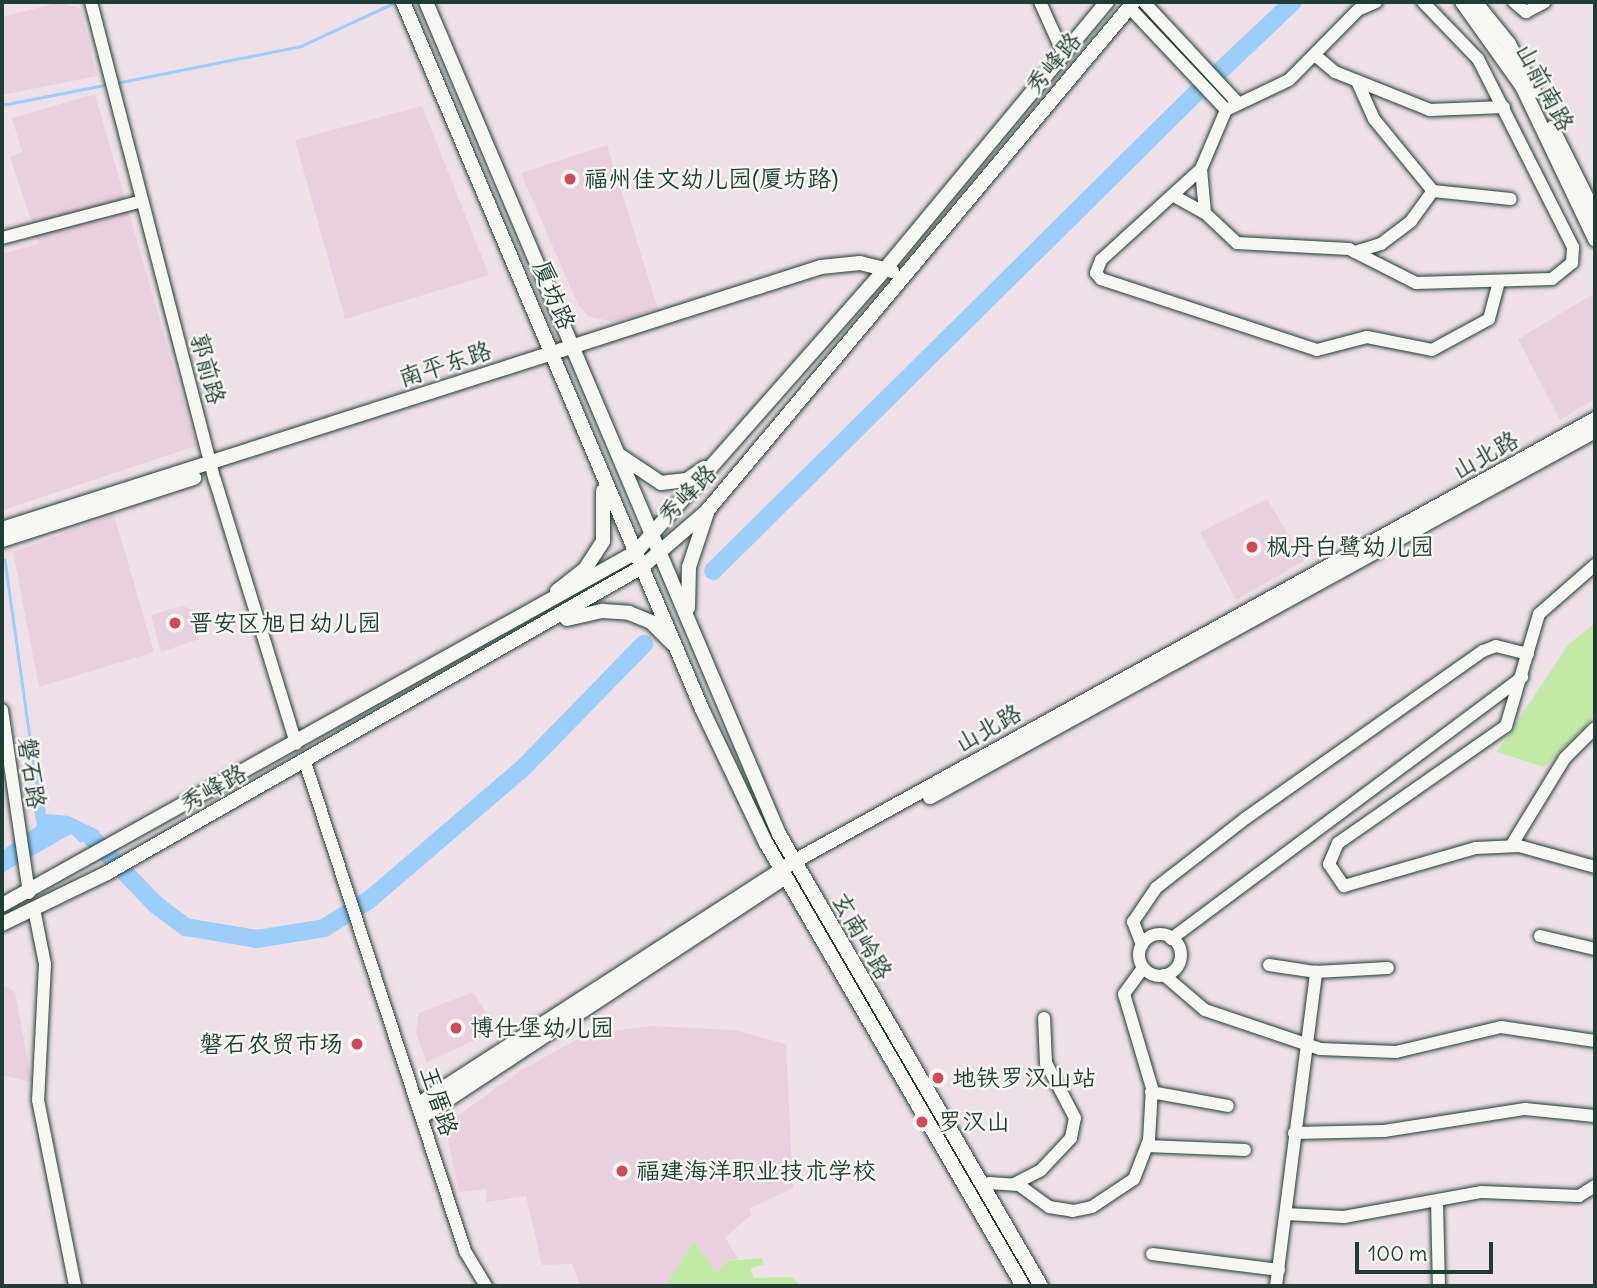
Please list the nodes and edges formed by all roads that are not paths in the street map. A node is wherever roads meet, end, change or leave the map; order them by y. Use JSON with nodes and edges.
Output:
{"nodes":[{"id":1,"x":91,"y":2,"type":"edge"},
{"id":2,"x":426,"y":2,"type":"edge"},
{"id":3,"x":1040,"y":2,"type":"edge"},
{"id":4,"x":1107,"y":2,"type":"edge"},
{"id":5,"x":1144,"y":2,"type":"edge"},
{"id":6,"x":1376,"y":2,"type":"edge"},
{"id":7,"x":1423,"y":2,"type":"edge"},
{"id":8,"x":1462,"y":2,"type":"edge"},
{"id":9,"x":1475,"y":2,"type":"edge"},
{"id":10,"x":1514,"y":2,"type":"edge"},
{"id":11,"x":1545,"y":2,"type":"edge"},
{"id":12,"x":404,"y":4,"type":"edge"},
{"id":13,"x":1132,"y":4,"type":"edge"},
{"id":14,"x":1063,"y":52,"type":"junction"},
{"id":15,"x":1316,"y":56,"type":"junction"},
{"id":16,"x":1357,"y":81,"type":"junction"},
{"id":17,"x":1236,"y":101,"type":"junction"},
{"id":18,"x":1504,"y":107,"type":"junction"},
{"id":19,"x":1226,"y":110,"type":"junction"},
{"id":20,"x":1201,"y":169,"type":"junction"},
{"id":21,"x":1433,"y":191,"type":"junction"},
{"id":22,"x":1174,"y":196,"type":"junction"},
{"id":23,"x":1511,"y":199,"type":"dead end"},
{"id":24,"x":142,"y":201,"type":"junction"},
{"id":25,"x":1205,"y":212,"type":"junction"},
{"id":26,"x":1595,"y":214,"type":"edge"},
{"id":27,"x":2,"y":238,"type":"edge"},
{"id":28,"x":1387,"y":239,"type":"junction"},
{"id":29,"x":1595,"y":239,"type":"edge"},
{"id":30,"x":1356,"y":252,"type":"junction"},
{"id":31,"x":1388,"y":266,"type":"junction"},
{"id":32,"x":883,"y":271,"type":"junction"},
{"id":33,"x":900,"y":280,"type":"junction"},
{"id":34,"x":1498,"y":285,"type":"junction"},
{"id":35,"x":572,"y":352,"type":"junction"},
{"id":36,"x":555,"y":357,"type":"junction"},
{"id":37,"x":1595,"y":419,"type":"edge"},
{"id":38,"x":1595,"y":431,"type":"edge"},
{"id":39,"x":730,"y":448,"type":"junction"},
{"id":40,"x":616,"y":452,"type":"junction"},
{"id":41,"x":598,"y":462,"type":"junction"},
{"id":42,"x":212,"y":467,"type":"junction"},
{"id":43,"x":707,"y":511,"type":"junction"},
{"id":44,"x":2,"y":529,"type":"edge"},
{"id":45,"x":651,"y":539,"type":"junction"},
{"id":46,"x":2,"y":540,"type":"edge"},
{"id":47,"x":636,"y":552,"type":"junction"},
{"id":48,"x":657,"y":554,"type":"junction"},
{"id":49,"x":1595,"y":565,"type":"edge"},
{"id":50,"x":642,"y":567,"type":"junction"},
{"id":51,"x":682,"y":588,"type":"junction"},
{"id":52,"x":660,"y":606,"type":"joint"},
{"id":53,"x":533,"y":614,"type":"junction"},
{"id":54,"x":549,"y":624,"type":"junction"},
{"id":55,"x":681,"y":654,"type":"junction"},
{"id":56,"x":1528,"y":654,"type":"junction"},
{"id":57,"x":1522,"y":677,"type":"junction"},
{"id":58,"x":2,"y":710,"type":"edge"},
{"id":59,"x":1595,"y":728,"type":"edge"},
{"id":60,"x":296,"y":744,"type":"junction"},
{"id":61,"x":305,"y":762,"type":"junction"},
{"id":62,"x":1511,"y":846,"type":"junction"},
{"id":63,"x":1595,"y":867,"type":"edge"},
{"id":64,"x":788,"y":870,"type":"junction"},
{"id":65,"x":29,"y":893,"type":"junction"},
{"id":66,"x":2,"y":905,"type":"edge"},
{"id":67,"x":34,"y":909,"type":"junction"},
{"id":68,"x":2,"y":924,"type":"edge"},
{"id":69,"x":1540,"y":936,"type":"dead end"},
{"id":70,"x":1171,"y":939,"type":"junction"},
{"id":71,"x":1142,"y":944,"type":"junction"},
{"id":72,"x":1595,"y":949,"type":"edge"},
{"id":73,"x":1269,"y":965,"type":"dead end"},
{"id":74,"x":1143,"y":968,"type":"junction"},
{"id":75,"x":1388,"y":968,"type":"dead end"},
{"id":76,"x":1316,"y":972,"type":"junction"},
{"id":77,"x":1164,"y":975,"type":"junction"},
{"id":78,"x":1044,"y":1018,"type":"dead end"},
{"id":79,"x":1595,"y":1041,"type":"edge"},
{"id":80,"x":1304,"y":1045,"type":"junction"},
{"id":81,"x":1152,"y":1092,"type":"junction"},
{"id":82,"x":1228,"y":1106,"type":"dead end"},
{"id":83,"x":421,"y":1110,"type":"junction"},
{"id":84,"x":1595,"y":1116,"type":"edge"},
{"id":85,"x":1294,"y":1133,"type":"junction"},
{"id":86,"x":1147,"y":1146,"type":"junction"},
{"id":87,"x":1245,"y":1150,"type":"dead end"},
{"id":88,"x":989,"y":1183,"type":"dead end"},
{"id":89,"x":1014,"y":1184,"type":"junction"},
{"id":90,"x":1595,"y":1186,"type":"edge"},
{"id":91,"x":1437,"y":1200,"type":"junction"},
{"id":92,"x":1286,"y":1213,"type":"junction"},
{"id":93,"x":1152,"y":1254,"type":"dead end"},
{"id":94,"x":1279,"y":1270,"type":"junction"},
{"id":95,"x":75,"y":1286,"type":"edge"},
{"id":96,"x":486,"y":1286,"type":"edge"},
{"id":97,"x":1023,"y":1286,"type":"edge"},
{"id":98,"x":1041,"y":1286,"type":"edge"},
{"id":99,"x":1276,"y":1286,"type":"edge"},
{"id":100,"x":1439,"y":1286,"type":"edge"}],
"edges":[{"from":1,"to":24,"type":"street","name":"郭前路"},
{"from":2,"to":35,"type":"main road","name":"厦坊路"},
{"from":3,"to":14,"type":"street"},
{"from":4,"to":14,"type":"main road","name":"秀峰路"},
{"from":5,"to":17,"type":"street"},
{"from":6,"to":15,"type":"street"},
{"from":7,"to":18,"type":"street"},
{"from":8,"to":29,"type":"main road","name":"山前南路"},
{"from":9,"to":26,"type":"main road","name":"山前南路"},
{"from":10,"to":11,"type":"street"},
{"from":12,"to":36,"type":"main road","name":"厦坊路"},
{"from":13,"to":19,"type":"street"},
{"from":13,"to":33,"type":"main road","name":"秀峰路"},
{"from":14,"to":32,"type":"main road","name":"秀峰路"},
{"from":15,"to":16,"type":"street"},
{"from":15,"to":17,"type":"street"},
{"from":16,"to":18,"type":"street"},
{"from":16,"to":21,"type":"street"},
{"from":17,"to":19,"type":"street"},
{"from":18,"to":34,"type":"street"},
{"from":19,"to":20,"type":"street"},
{"from":20,"to":22,"type":"street"},
{"from":20,"to":25,"type":"street"},
{"from":21,"to":23,"type":"street"},
{"from":21,"to":28,"type":"street"},
{"from":22,"to":25,"type":"street"},
{"from":22,"to":34,"type":"street"},
{"from":24,"to":27,"type":"street"},
{"from":24,"to":42,"type":"street","name":"郭前路"},
{"from":25,"to":30,"type":"street"},
{"from":28,"to":30,"type":"street"},
{"from":28,"to":31,"type":"street"},
{"from":30,"to":31,"type":"street"},
{"from":31,"to":34,"type":"street"},
{"from":32,"to":33,"type":"main road","name":"南平东路"},
{"from":32,"to":35,"type":"main road","name":"南平东路"},
{"from":32,"to":39,"type":"main road","name":"秀峰路"},
{"from":33,"to":43,"type":"main road","name":"秀峰路"},
{"from":35,"to":36,"type":"main road","name":"南平东路"},
{"from":35,"to":40,"type":"main road","name":"厦坊路"},
{"from":36,"to":41,"type":"main road","name":"厦坊路"},
{"from":36,"to":42,"type":"main road","name":"南平东路"},
{"from":37,"to":64,"type":"main road","name":"山北路"},
{"from":38,"to":64,"type":"main road","name":"山北路"},
{"from":39,"to":40,"type":"main road"},
{"from":39,"to":45,"type":"main road","name":"秀峰路"},
{"from":40,"to":45,"type":"main road","name":"厦坊路"},
{"from":41,"to":47,"type":"main road","name":"厦坊路"},
{"from":41,"to":53,"type":"main road"},
{"from":42,"to":44,"type":"main road","name":"南平东路"},
{"from":42,"to":46,"type":"main road","name":"南平东路"},
{"from":42,"to":60,"type":"street","name":"郭前路"},
{"from":43,"to":48,"type":"main road","name":"秀峰路"},
{"from":43,"to":51,"type":"main road"},
{"from":45,"to":47,"type":"main road","name":"秀峰路"},
{"from":45,"to":48,"type":"main road","name":"厦坊路"},
{"from":47,"to":50,"type":"main road","name":"厦坊路"},
{"from":47,"to":53,"type":"main road","name":"秀峰路"},
{"from":48,"to":50,"type":"main road","name":"秀峰路"},
{"from":48,"to":51,"type":"main road","name":"厦坊路"},
{"from":49,"to":56,"type":"street"},
{"from":50,"to":52,"type":"main road","name":"厦坊路"},
{"from":50,"to":54,"type":"main road","name":"秀峰路"},
{"from":51,"to":64,"type":"main road","name":"玄南岭路"},
{"from":52,"to":55,"type":"main road","name":"玄南岭路"},
{"from":53,"to":60,"type":"main road","name":"秀峰路"},
{"from":54,"to":55,"type":"main road"},
{"from":54,"to":61,"type":"main road","name":"秀峰路"},
{"from":55,"to":64,"type":"main road","name":"玄南岭路"},
{"from":56,"to":57,"type":"street"},
{"from":56,"to":71,"type":"street"},
{"from":57,"to":62,"type":"street"},
{"from":57,"to":70,"type":"street"},
{"from":58,"to":65,"type":"street","name":"磐石路"},
{"from":59,"to":62,"type":"street"},
{"from":60,"to":65,"type":"main road","name":"秀峰路"},
{"from":61,"to":67,"type":"main road","name":"秀峰路"},
{"from":61,"to":83,"type":"street","name":"王厝路"},
{"from":62,"to":63,"type":"street"},
{"from":64,"to":83,"type":"main road","name":"山北路"},
{"from":64,"to":97,"type":"main road","name":"玄南岭路"},
{"from":64,"to":98,"type":"main road","name":"玄南岭路"},
{"from":65,"to":66,"type":"main road","name":"秀峰路"},
{"from":67,"to":68,"type":"main road","name":"秀峰路"},
{"from":67,"to":95,"type":"street"},
{"from":69,"to":72,"type":"street"},
{"from":70,"to":71,"type":"street"},
{"from":70,"to":77,"type":"street"},
{"from":71,"to":74,"type":"street"},
{"from":73,"to":76,"type":"street"},
{"from":74,"to":77,"type":"street"},
{"from":74,"to":81,"type":"street"},
{"from":75,"to":76,"type":"street"},
{"from":76,"to":80,"type":"street"},
{"from":77,"to":80,"type":"street"},
{"from":78,"to":89,"type":"street"},
{"from":79,"to":80,"type":"street"},
{"from":80,"to":85,"type":"street"},
{"from":81,"to":82,"type":"street"},
{"from":81,"to":86,"type":"street"},
{"from":83,"to":96,"type":"street","name":"王厝路"},
{"from":84,"to":85,"type":"street"},
{"from":85,"to":92,"type":"street"},
{"from":86,"to":87,"type":"street"},
{"from":86,"to":89,"type":"street"},
{"from":88,"to":89,"type":"street"},
{"from":90,"to":91,"type":"street"},
{"from":91,"to":92,"type":"street"},
{"from":91,"to":100,"type":"street"},
{"from":92,"to":94,"type":"street"},
{"from":93,"to":94,"type":"street"},
{"from":94,"to":99,"type":"street"}]}
